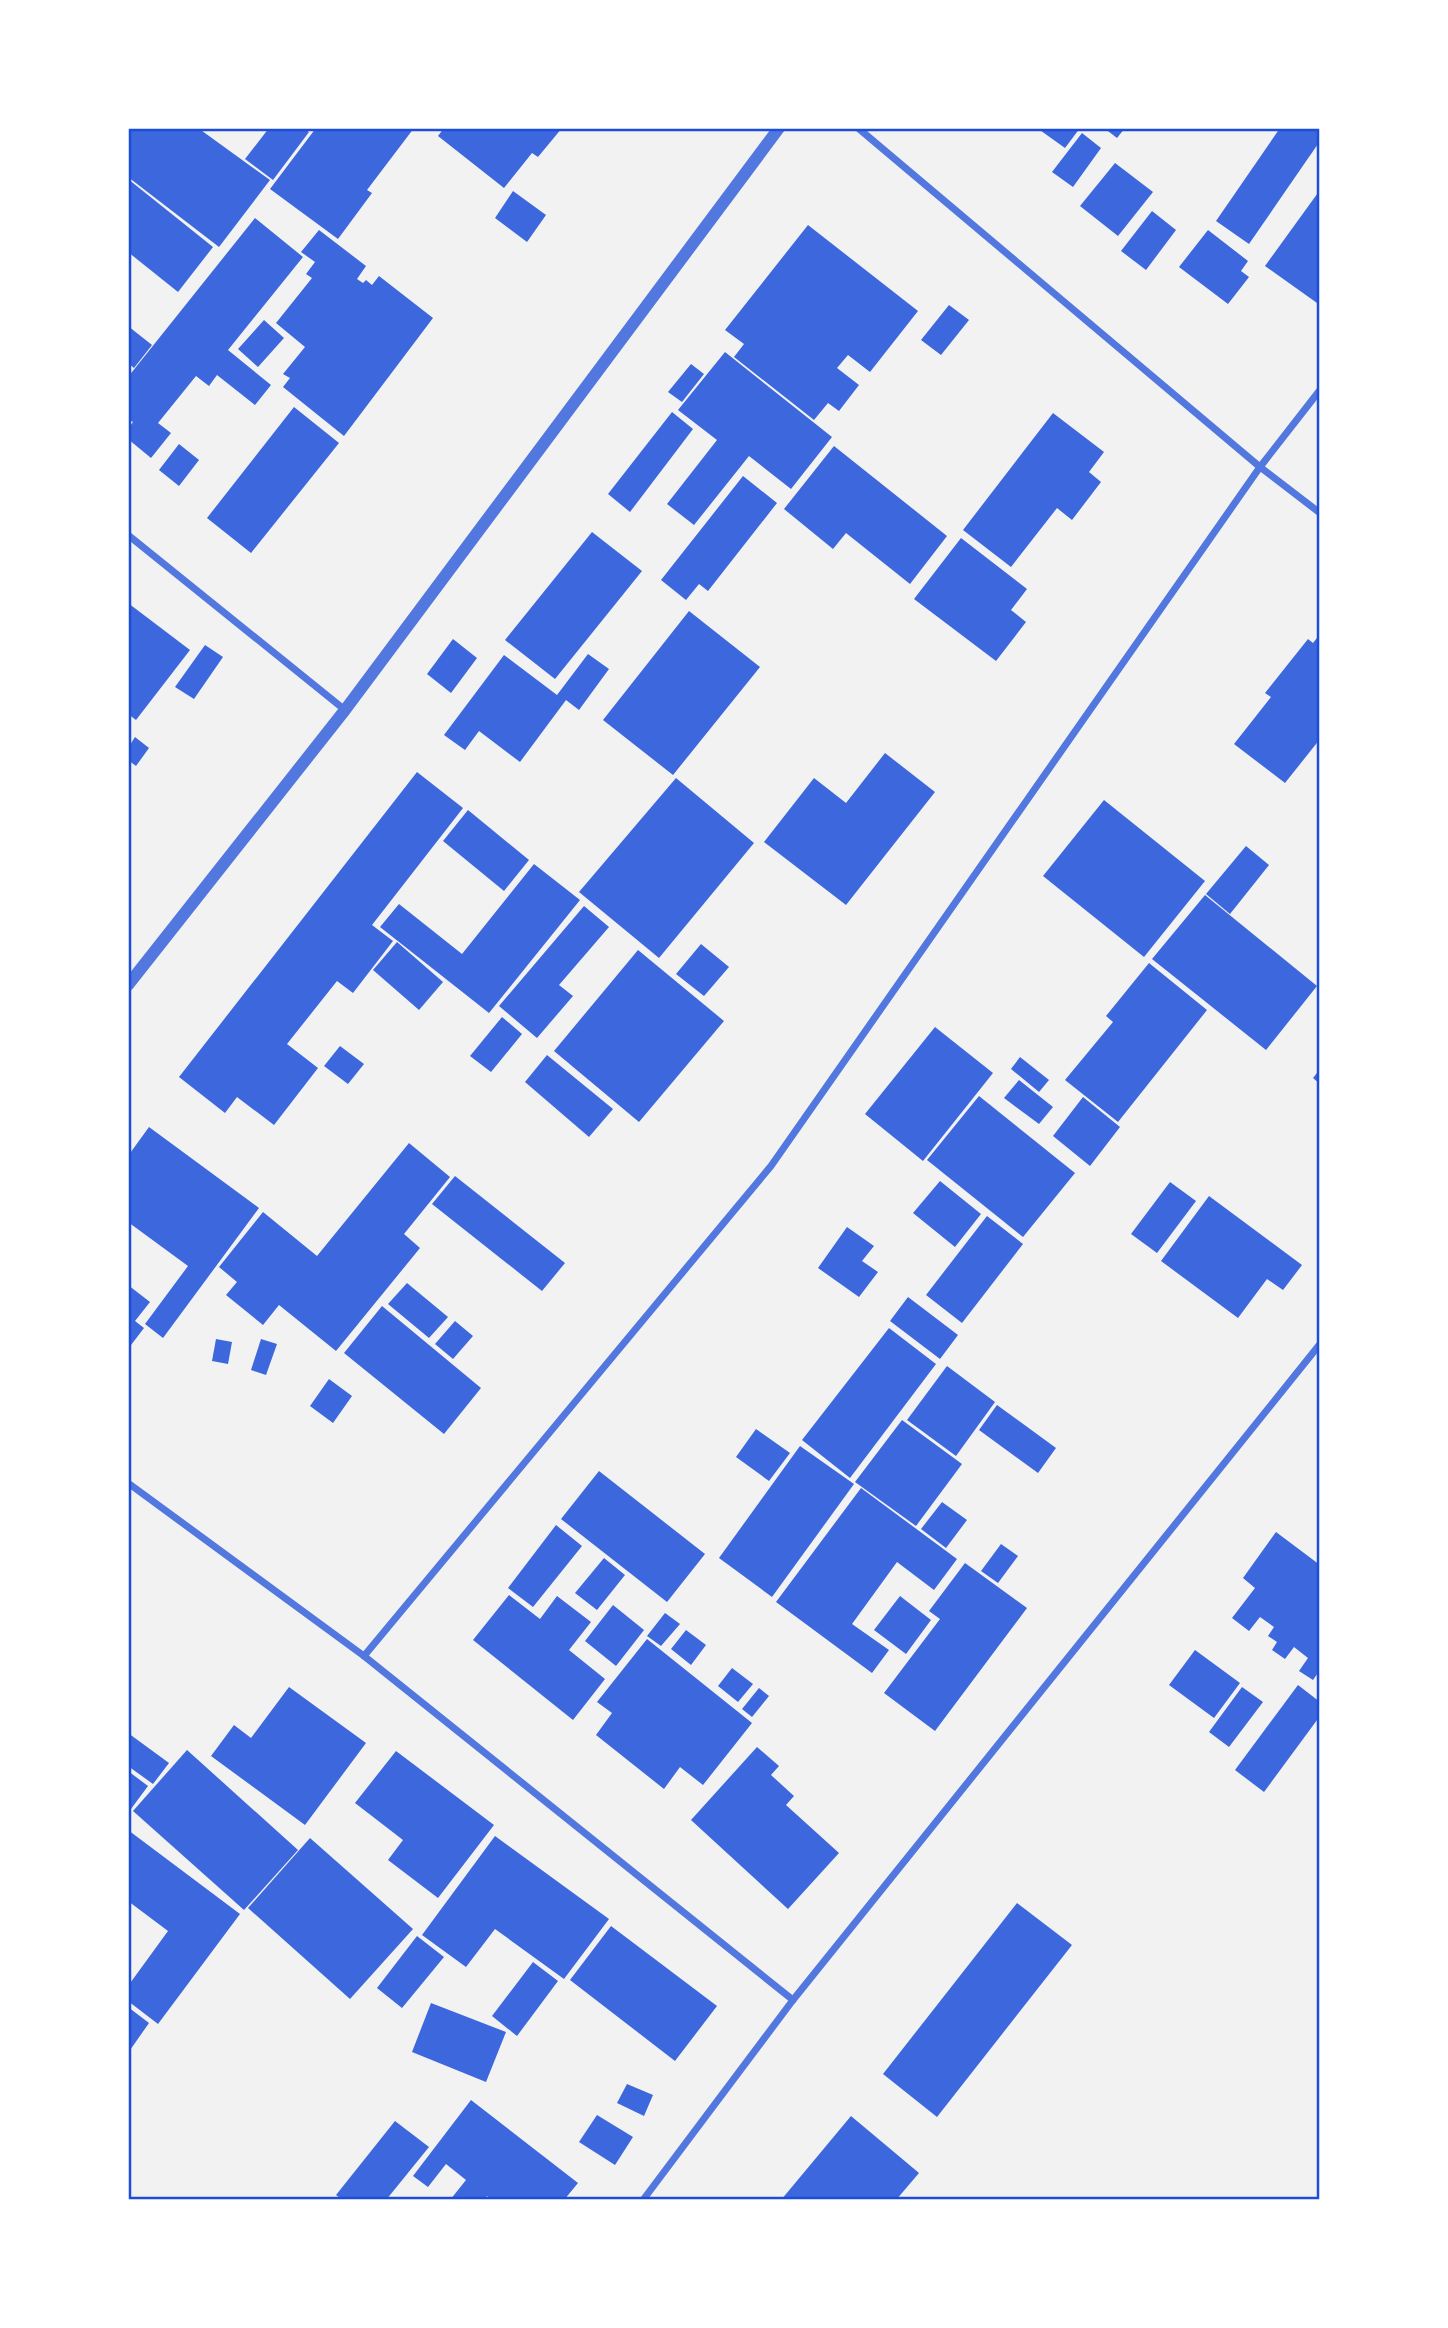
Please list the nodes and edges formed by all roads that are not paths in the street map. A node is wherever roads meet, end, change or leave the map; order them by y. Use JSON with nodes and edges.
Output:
{"nodes":[{"id":1,"x":779,"y":128,"type":"edge"},
{"id":2,"x":858,"y":128,"type":"edge"},
{"id":3,"x":1320,"y":390,"type":"edge"},
{"id":4,"x":1260,"y":467,"type":"junction"},
{"id":5,"x":1320,"y":513,"type":"edge"},
{"id":6,"x":128,"y":535,"type":"edge"},
{"id":7,"x":345,"y":710,"type":"junction"},
{"id":8,"x":128,"y":985,"type":"edge"},
{"id":9,"x":1320,"y":1344,"type":"edge"},
{"id":10,"x":128,"y":1483,"type":"edge"},
{"id":11,"x":364,"y":1656,"type":"junction"},
{"id":12,"x":793,"y":2000,"type":"junction"},
{"id":13,"x":643,"y":2200,"type":"edge"}],
"edges":[{"from":1,"to":7,"type":"street"},
{"from":2,"to":4,"type":"street"},
{"from":3,"to":4,"type":"street"},
{"from":4,"to":5,"type":"street"},
{"from":4,"to":11,"type":"street"},
{"from":6,"to":7,"type":"street"},
{"from":7,"to":8,"type":"street"},
{"from":9,"to":12,"type":"street"},
{"from":10,"to":11,"type":"street"},
{"from":11,"to":12,"type":"street"},
{"from":12,"to":13,"type":"street"}]}
